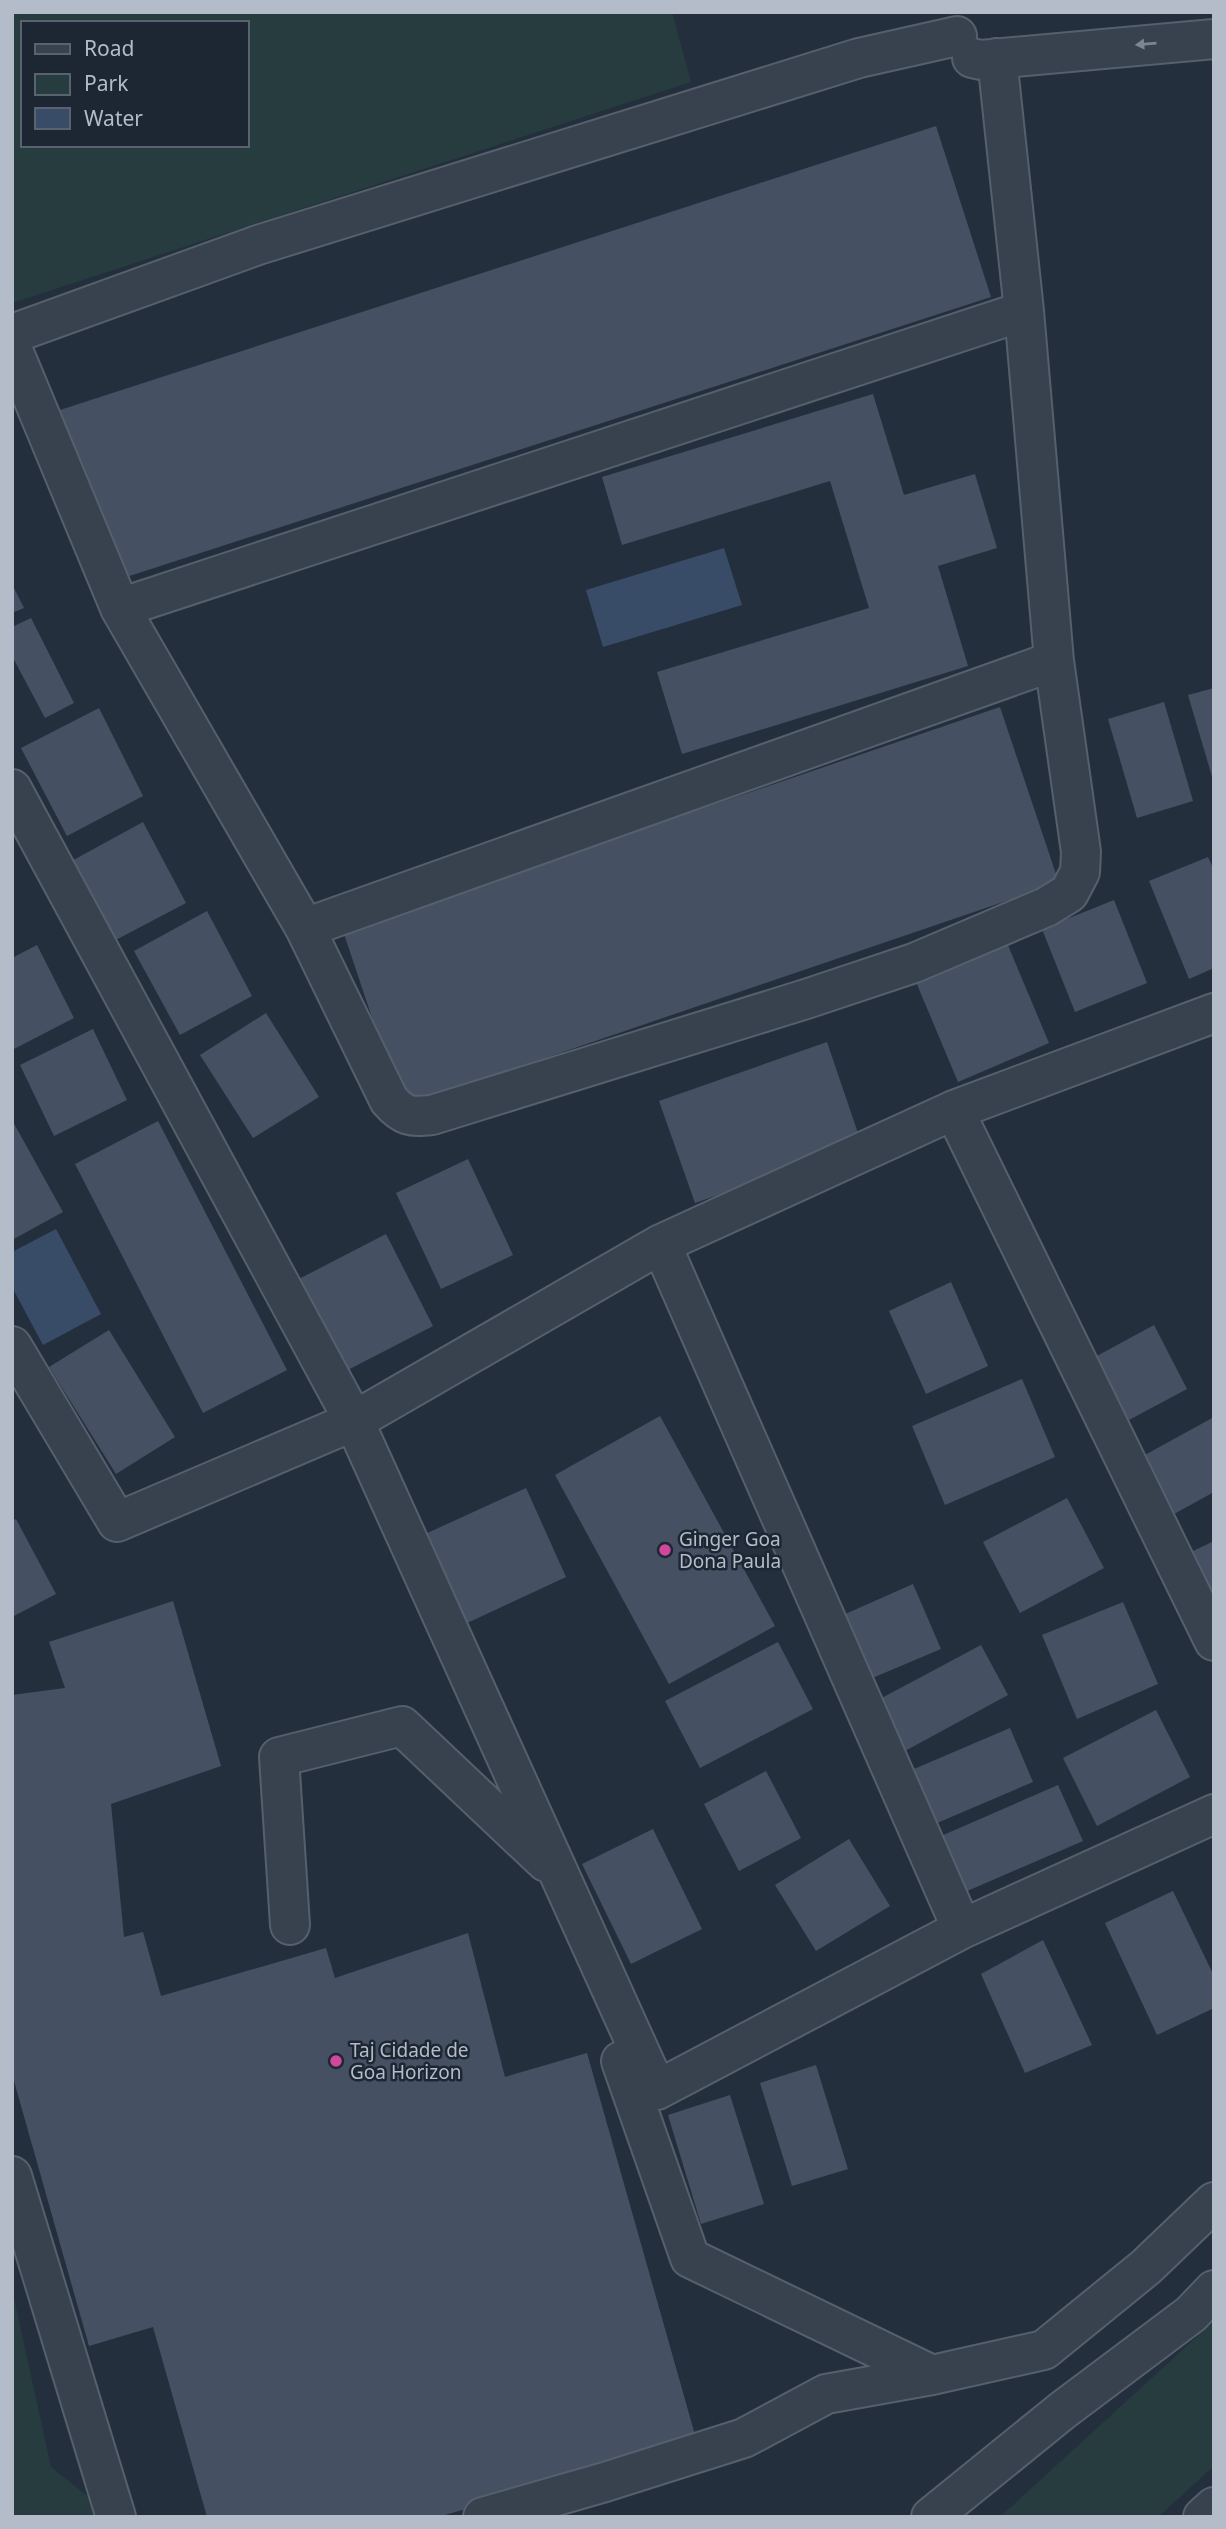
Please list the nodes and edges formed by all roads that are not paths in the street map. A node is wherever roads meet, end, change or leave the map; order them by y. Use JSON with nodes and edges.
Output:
{"nodes":[{"id":1,"x":957,"y":24,"type":"edge"},
{"id":2,"x":1214,"y":39,"type":"edge"},
{"id":3,"x":997,"y":58,"type":"junction"},
{"id":4,"x":1024,"y":311,"type":"junction"},
{"id":5,"x":12,"y":334,"type":"edge"},
{"id":6,"x":12,"y":348,"type":"edge"},
{"id":7,"x":120,"y":608,"type":"junction"},
{"id":8,"x":1054,"y":661,"type":"junction"},
{"id":9,"x":12,"y":789,"type":"edge"},
{"id":10,"x":305,"y":928,"type":"junction"},
{"id":11,"x":1214,"y":1013,"type":"edge"},
{"id":12,"x":954,"y":1110,"type":"junction"},
{"id":13,"x":660,"y":1244,"type":"junction"},
{"id":14,"x":12,"y":1346,"type":"edge"},
{"id":15,"x":354,"y":1421,"type":"junction"},
{"id":16,"x":1214,"y":1641,"type":"edge"},
{"id":17,"x":1214,"y":1814,"type":"edge"},
{"id":18,"x":290,"y":1925,"type":"dead end"},
{"id":19,"x":962,"y":1928,"type":"junction"},
{"id":20,"x":12,"y":2176,"type":"edge"},
{"id":21,"x":1214,"y":2202,"type":"edge"},
{"id":22,"x":1214,"y":2290,"type":"edge"},
{"id":23,"x":932,"y":2375,"type":"junction"},
{"id":24,"x":1214,"y":2507,"type":"edge"},
{"id":25,"x":116,"y":2517,"type":"edge"},
{"id":26,"x":483,"y":2517,"type":"edge"},
{"id":27,"x":931,"y":2517,"type":"edge"},
{"id":28,"x":1203,"y":2517,"type":"edge"}],
"edges":[{"from":1,"to":3,"type":"street"},
{"from":1,"to":5,"type":"street"},
{"from":2,"to":3,"type":"street","one_way":true},
{"from":3,"to":4,"type":"street"},
{"from":4,"to":7,"type":"street"},
{"from":4,"to":8,"type":"street"},
{"from":6,"to":7,"type":"street"},
{"from":7,"to":10,"type":"street"},
{"from":8,"to":10,"type":"street"},
{"from":8,"to":10,"type":"street"},
{"from":9,"to":15,"type":"street"},
{"from":11,"to":12,"type":"street"},
{"from":12,"to":13,"type":"street"},
{"from":12,"to":16,"type":"street"},
{"from":13,"to":15,"type":"street"},
{"from":13,"to":19,"type":"street"},
{"from":14,"to":15,"type":"street"},
{"from":15,"to":19,"type":"street"},
{"from":17,"to":19,"type":"street"},
{"from":18,"to":23,"type":"street"},
{"from":20,"to":25,"type":"street"},
{"from":21,"to":23,"type":"street"},
{"from":22,"to":27,"type":"street"},
{"from":23,"to":26,"type":"street"},
{"from":24,"to":28,"type":"street"}]}
